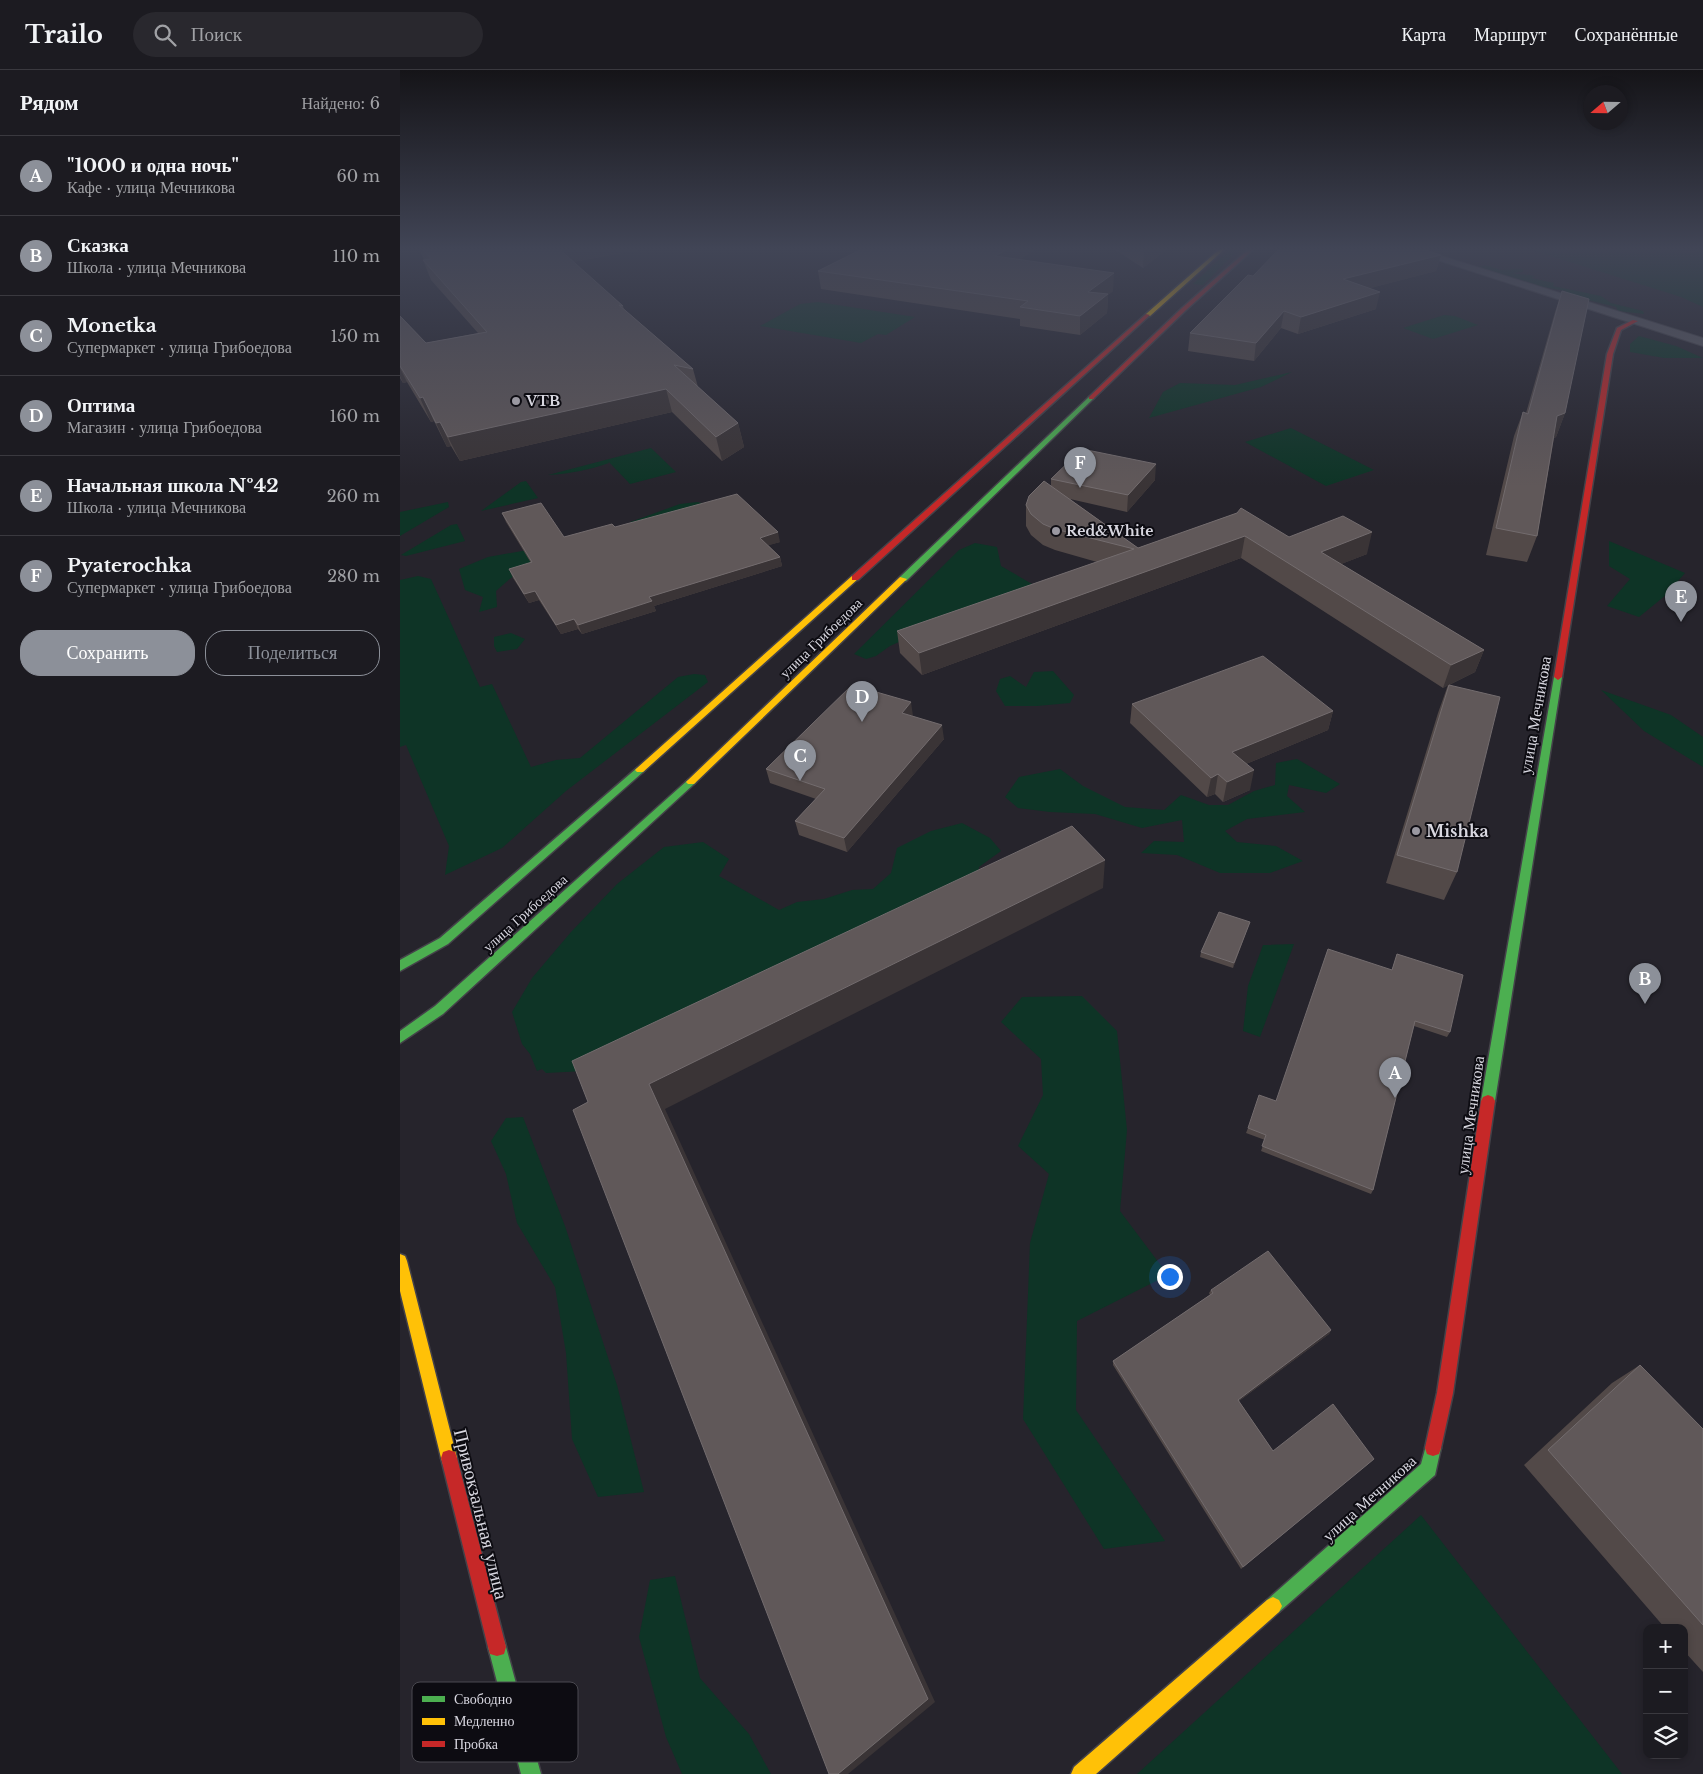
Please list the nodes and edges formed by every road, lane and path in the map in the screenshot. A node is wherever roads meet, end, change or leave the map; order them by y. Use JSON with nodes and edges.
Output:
{"nodes":[{"id":1,"x":1134,"y":327,"type":"edge"},
{"id":2,"x":1166,"y":327,"type":"edge"},
{"id":3,"x":1624,"y":327,"type":"edge"},
{"id":4,"x":1653,"y":327,"type":"edge"},
{"id":5,"x":1703,"y":342,"type":"edge"},
{"id":6,"x":400,"y":966,"type":"edge"},
{"id":7,"x":400,"y":1038,"type":"edge"},
{"id":8,"x":400,"y":1261,"type":"edge"},
{"id":9,"x":506,"y":1682,"type":"edge"},
{"id":10,"x":1081,"y":1774,"type":"edge"}],
"edges":[{"from":1,"to":6,"type":"main road","name":"улица Грибоедова"},
{"from":2,"to":7,"type":"main road","name":"улица Грибоедова"},
{"from":3,"to":10,"type":"main road","name":"улица Мечникова"},
{"from":4,"to":5,"type":"street"},
{"from":8,"to":9,"type":"main road","name":"Привокзальная улица"}]}
